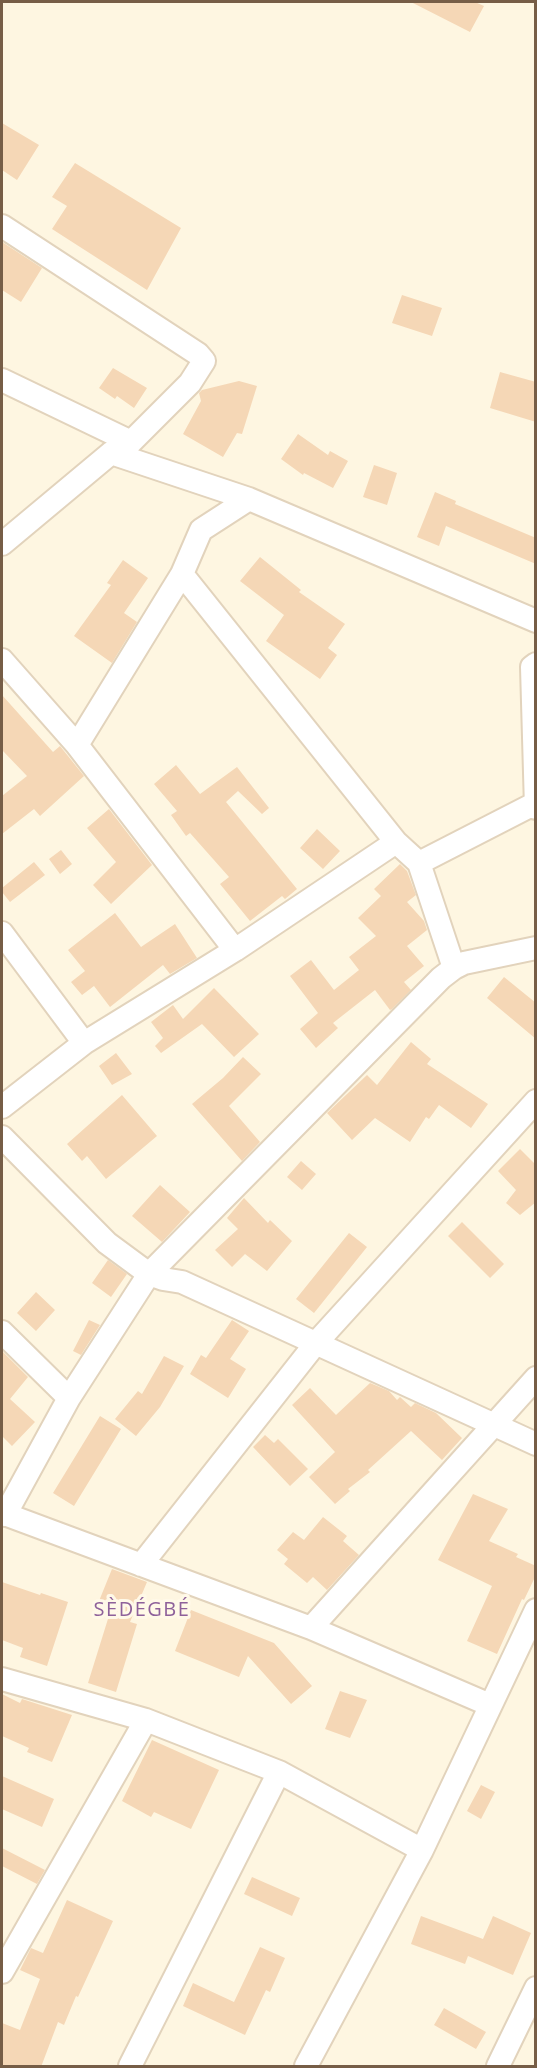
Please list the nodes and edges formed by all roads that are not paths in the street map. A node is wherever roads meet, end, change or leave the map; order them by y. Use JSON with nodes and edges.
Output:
{"nodes":[{"id":1,"x":2,"y":226,"type":"edge"},
{"id":2,"x":2,"y":380,"type":"edge"},
{"id":3,"x":131,"y":442,"type":"junction"},
{"id":4,"x":111,"y":453,"type":"junction"},
{"id":5,"x":249,"y":499,"type":"junction"},
{"id":6,"x":2,"y":544,"type":"edge"},
{"id":7,"x":182,"y":574,"type":"junction"},
{"id":8,"x":536,"y":621,"type":"edge"},
{"id":9,"x":2,"y":660,"type":"edge"},
{"id":10,"x":536,"y":664,"type":"edge"},
{"id":11,"x":77,"y":745,"type":"junction"},
{"id":12,"x":535,"y":806,"type":"edge"},
{"id":13,"x":396,"y":842,"type":"junction"},
{"id":14,"x":419,"y":863,"type":"junction"},
{"id":15,"x":2,"y":933,"type":"edge"},
{"id":16,"x":536,"y":948,"type":"edge"},
{"id":17,"x":235,"y":950,"type":"junction"},
{"id":18,"x":454,"y":968,"type":"junction"},
{"id":19,"x":84,"y":1043,"type":"junction"},
{"id":20,"x":536,"y":1101,"type":"edge"},
{"id":21,"x":2,"y":1107,"type":"edge"},
{"id":22,"x":2,"y":1137,"type":"edge"},
{"id":23,"x":149,"y":1274,"type":"junction"},
{"id":24,"x":2,"y":1332,"type":"edge"},
{"id":25,"x":316,"y":1343,"type":"junction"},
{"id":26,"x":536,"y":1378,"type":"edge"},
{"id":27,"x":69,"y":1398,"type":"junction"},
{"id":28,"x":493,"y":1424,"type":"junction"},
{"id":29,"x":536,"y":1444,"type":"edge"},
{"id":30,"x":4,"y":1514,"type":"edge"},
{"id":31,"x":141,"y":1565,"type":"junction"},
{"id":32,"x":536,"y":1610,"type":"edge"},
{"id":33,"x":311,"y":1628,"type":"junction"},
{"id":34,"x":2,"y":1679,"type":"edge"},
{"id":35,"x":490,"y":1705,"type":"junction"},
{"id":36,"x":146,"y":1720,"type":"junction"},
{"id":37,"x":279,"y":1772,"type":"junction"},
{"id":38,"x":422,"y":1850,"type":"junction"},
{"id":39,"x":2,"y":1972,"type":"edge"},
{"id":40,"x":536,"y":1988,"type":"edge"},
{"id":41,"x":130,"y":2067,"type":"edge"},
{"id":42,"x":306,"y":2067,"type":"edge"},
{"id":43,"x":498,"y":2067,"type":"edge"}],
"edges":[{"from":1,"to":3,"type":"street"},
{"from":2,"to":3,"type":"street"},
{"from":3,"to":4,"type":"street"},
{"from":4,"to":5,"type":"street"},
{"from":4,"to":6,"type":"street"},
{"from":5,"to":7,"type":"street"},
{"from":5,"to":8,"type":"street"},
{"from":7,"to":11,"type":"street"},
{"from":7,"to":13,"type":"street"},
{"from":9,"to":11,"type":"street"},
{"from":10,"to":12,"type":"street"},
{"from":11,"to":17,"type":"street"},
{"from":12,"to":14,"type":"street"},
{"from":13,"to":14,"type":"street"},
{"from":13,"to":17,"type":"street"},
{"from":14,"to":18,"type":"street"},
{"from":15,"to":19,"type":"street"},
{"from":16,"to":18,"type":"street"},
{"from":17,"to":19,"type":"street"},
{"from":18,"to":23,"type":"street"},
{"from":19,"to":21,"type":"street"},
{"from":20,"to":25,"type":"street"},
{"from":22,"to":23,"type":"street"},
{"from":23,"to":25,"type":"street"},
{"from":23,"to":27,"type":"street"},
{"from":24,"to":27,"type":"street"},
{"from":25,"to":28,"type":"street"},
{"from":25,"to":31,"type":"street"},
{"from":26,"to":28,"type":"street"},
{"from":27,"to":30,"type":"street"},
{"from":28,"to":29,"type":"street"},
{"from":28,"to":33,"type":"street"},
{"from":30,"to":31,"type":"street"},
{"from":31,"to":33,"type":"street"},
{"from":32,"to":35,"type":"street"},
{"from":33,"to":35,"type":"street"},
{"from":34,"to":36,"type":"street"},
{"from":35,"to":38,"type":"street"},
{"from":36,"to":37,"type":"street"},
{"from":36,"to":39,"type":"street"},
{"from":37,"to":38,"type":"street"},
{"from":37,"to":41,"type":"street"},
{"from":38,"to":42,"type":"street"},
{"from":40,"to":43,"type":"street"}]}
